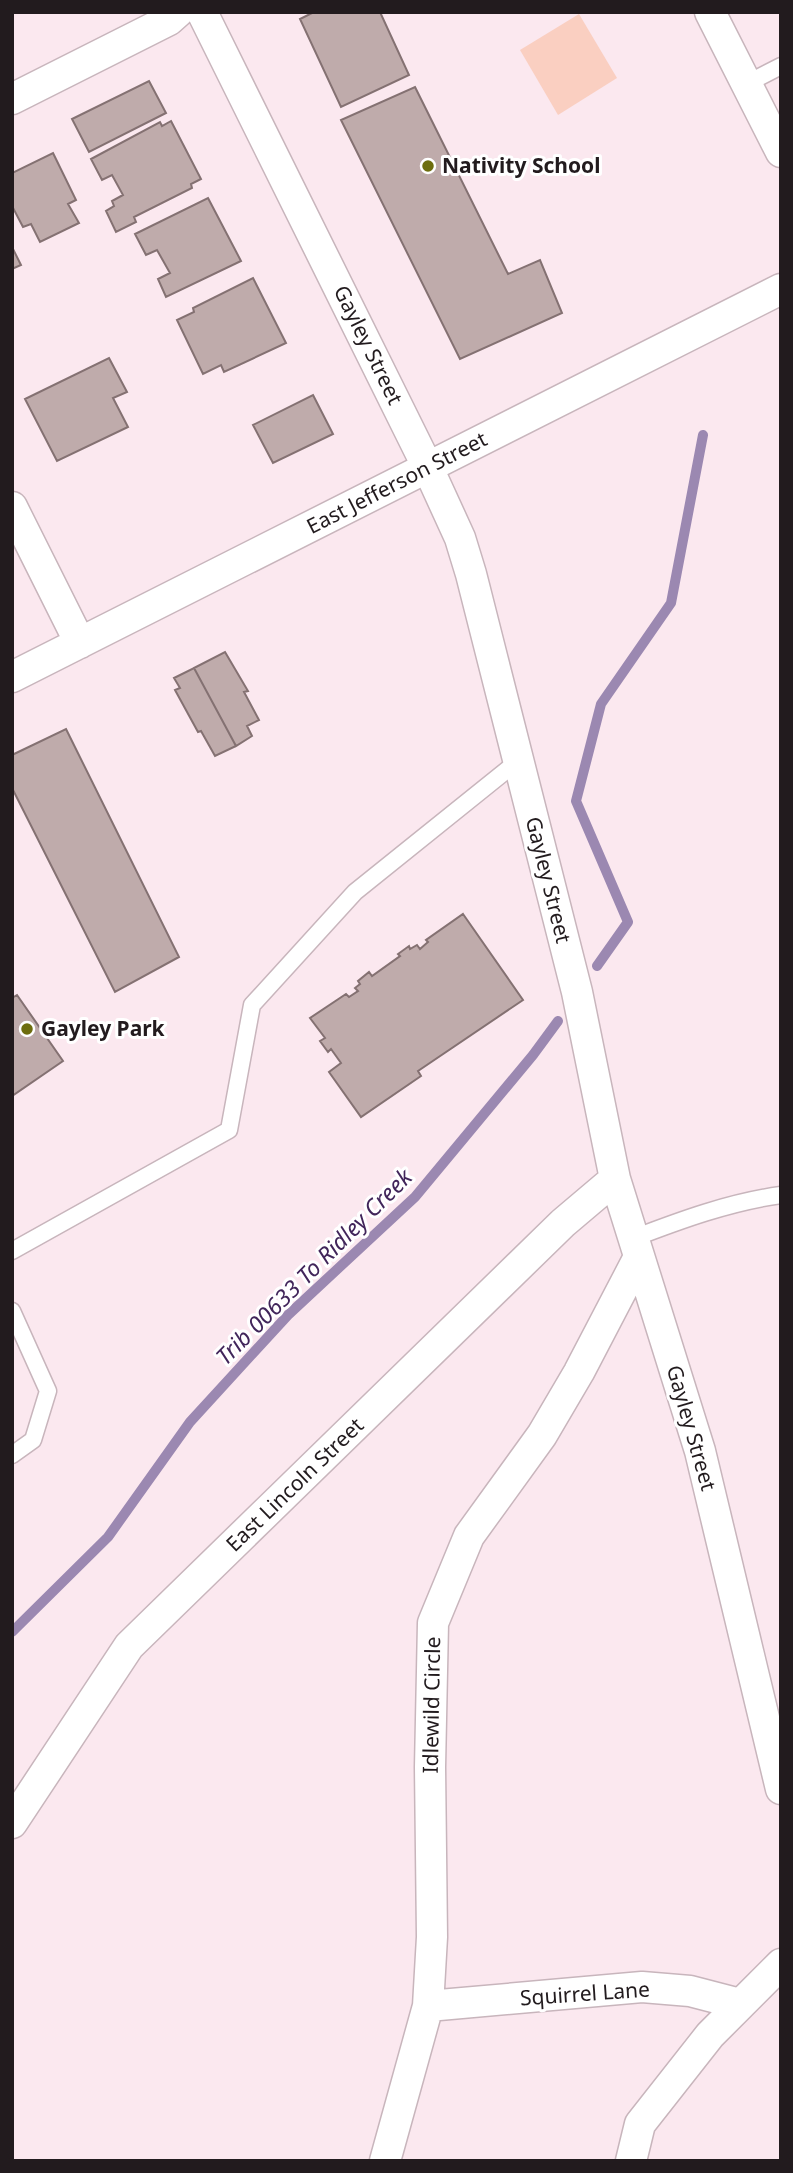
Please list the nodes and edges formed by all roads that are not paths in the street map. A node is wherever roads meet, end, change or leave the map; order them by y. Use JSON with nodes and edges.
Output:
{"nodes":[{"id":1,"x":178,"y":12,"type":"edge"},
{"id":2,"x":202,"y":12,"type":"edge"},
{"id":3,"x":710,"y":12,"type":"edge"},
{"id":4,"x":781,"y":66,"type":"edge"},
{"id":5,"x":746,"y":84,"type":"junction"},
{"id":6,"x":12,"y":99,"type":"edge"},
{"id":7,"x":781,"y":152,"type":"edge"},
{"id":8,"x":781,"y":289,"type":"edge"},
{"id":9,"x":428,"y":468,"type":"junction"},
{"id":10,"x":12,"y":507,"type":"edge"},
{"id":11,"x":80,"y":643,"type":"junction"},
{"id":12,"x":12,"y":677,"type":"edge"},
{"id":13,"x":518,"y":761,"type":"junction"},
{"id":14,"x":615,"y":1179,"type":"junction"},
{"id":15,"x":781,"y":1195,"type":"edge"},
{"id":16,"x":637,"y":1247,"type":"junction"},
{"id":17,"x":12,"y":1251,"type":"edge"},
{"id":18,"x":12,"y":1311,"type":"edge"},
{"id":19,"x":12,"y":1455,"type":"edge"},
{"id":20,"x":781,"y":1789,"type":"edge"},
{"id":21,"x":12,"y":1824,"type":"edge"},
{"id":22,"x":781,"y":1964,"type":"edge"},
{"id":23,"x":740,"y":2004,"type":"junction"},
{"id":24,"x":428,"y":2006,"type":"junction"},
{"id":25,"x":385,"y":2161,"type":"edge"},
{"id":26,"x":631,"y":2161,"type":"edge"}],
"edges":[{"from":1,"to":6,"type":"street"},
{"from":2,"to":9,"type":"street","name":"Gayley Street"},
{"from":3,"to":5,"type":"street"},
{"from":4,"to":5,"type":"lane"},
{"from":5,"to":7,"type":"street"},
{"from":8,"to":9,"type":"street","name":"East Jefferson Street"},
{"from":9,"to":11,"type":"street","name":"East Jefferson Street"},
{"from":9,"to":13,"type":"street","name":"Gayley Street"},
{"from":10,"to":11,"type":"street"},
{"from":11,"to":12,"type":"street","name":"East Jefferson Street"},
{"from":13,"to":14,"type":"street","name":"Gayley Street"},
{"from":13,"to":17,"type":"lane"},
{"from":14,"to":16,"type":"street","name":"Gayley Street"},
{"from":14,"to":21,"type":"street","name":"East Lincoln Street"},
{"from":15,"to":16,"type":"lane"},
{"from":16,"to":20,"type":"street","name":"Gayley Street"},
{"from":16,"to":24,"type":"street","name":"Idlewild Circle"},
{"from":18,"to":19,"type":"lane"},
{"from":22,"to":23,"type":"street"},
{"from":23,"to":24,"type":"street","name":"Squirrel Lane"},
{"from":23,"to":26,"type":"street"},
{"from":24,"to":25,"type":"street","name":"Idlewild Circle"}]}
